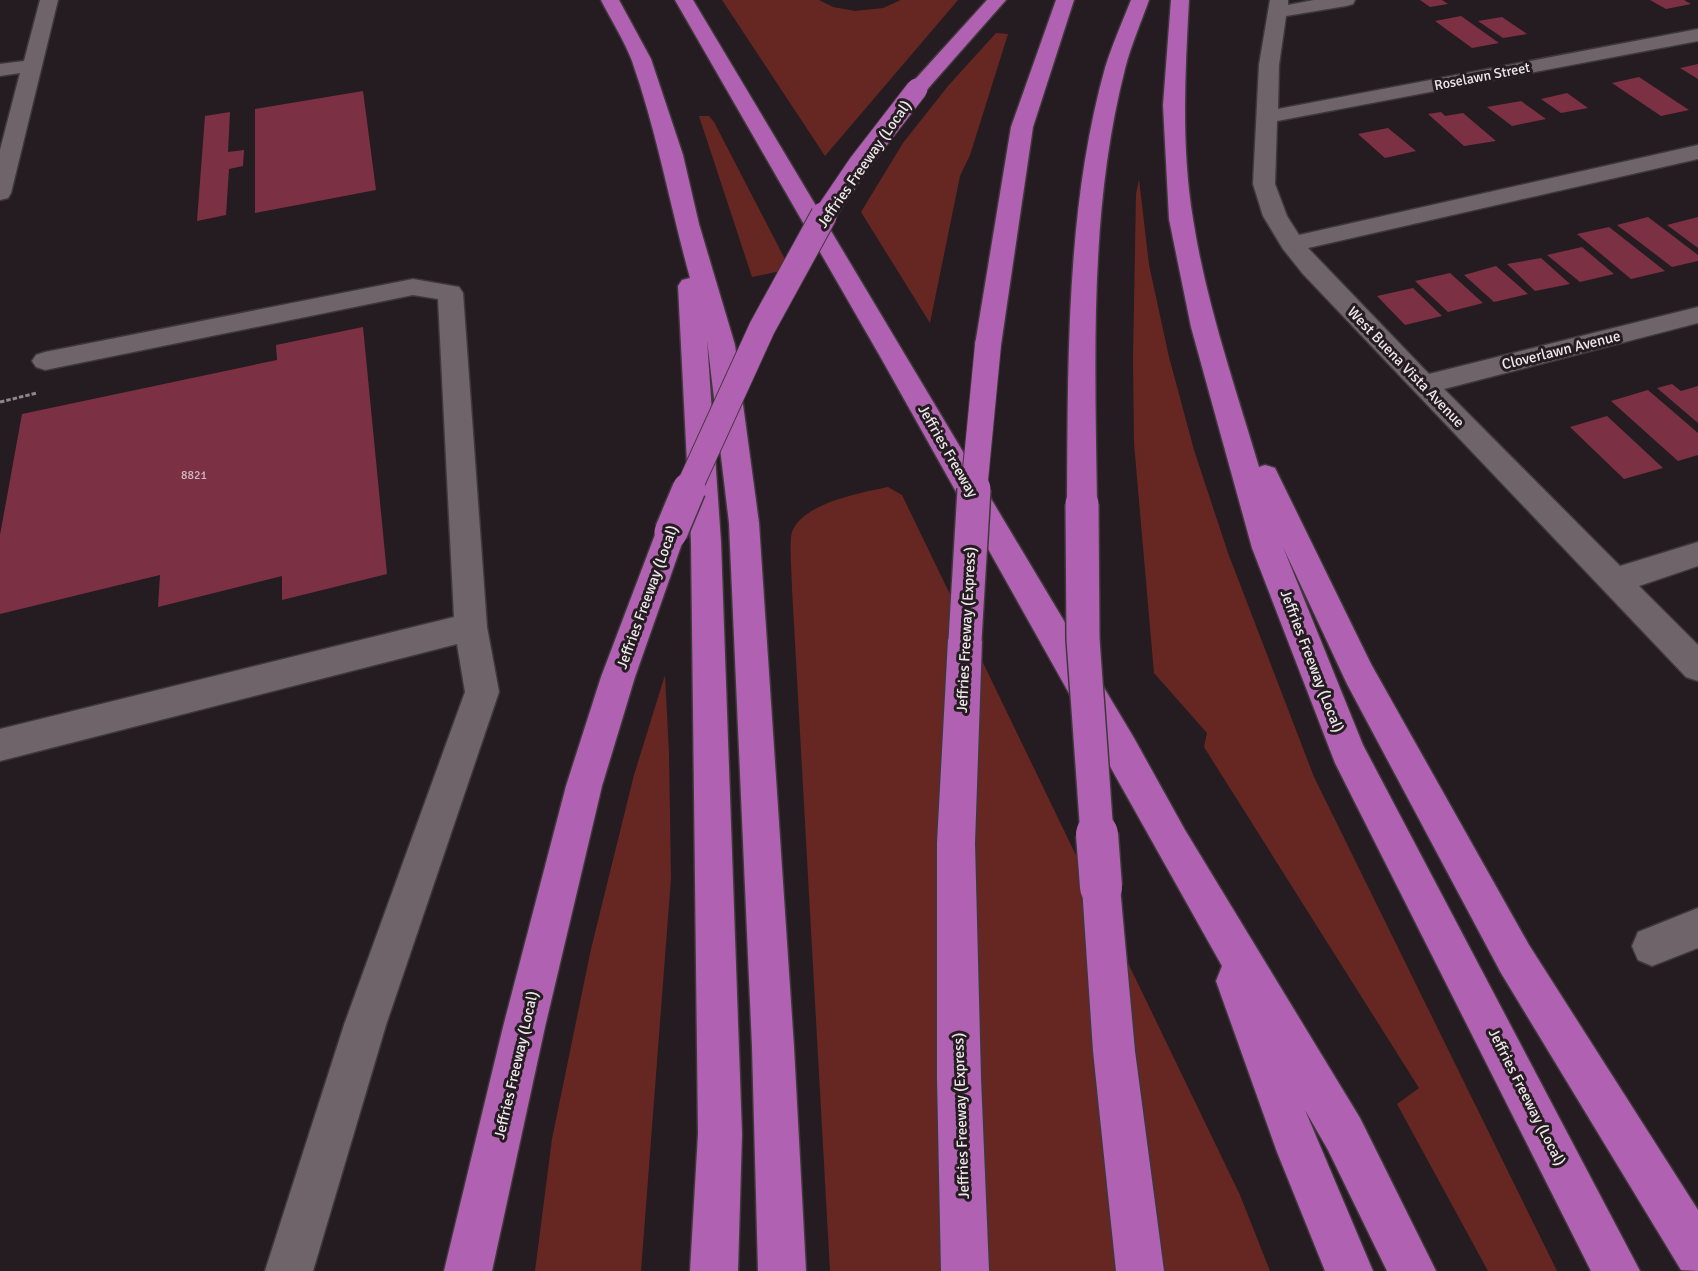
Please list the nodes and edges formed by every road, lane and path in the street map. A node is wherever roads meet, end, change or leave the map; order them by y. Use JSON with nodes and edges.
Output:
{"nodes":[{"id":1,"x":49,"y":0,"type":"edge"},
{"id":2,"x":610,"y":0,"type":"edge"},
{"id":3,"x":684,"y":0,"type":"edge"},
{"id":4,"x":997,"y":0,"type":"edge"},
{"id":5,"x":1065,"y":0,"type":"edge"},
{"id":6,"x":1140,"y":0,"type":"edge"},
{"id":7,"x":1180,"y":0,"type":"edge"},
{"id":8,"x":1346,"y":0,"type":"edge"},
{"id":9,"x":1278,"y":6,"type":"edge"},
{"id":10,"x":1698,"y":35,"type":"edge"},
{"id":11,"x":31,"y":66,"type":"junction"},
{"id":12,"x":0,"y":70,"type":"edge"},
{"id":13,"x":1267,"y":117,"type":"junction"},
{"id":14,"x":7,"y":139,"type":"edge"},
{"id":15,"x":1698,"y":152,"type":"edge"},
{"id":16,"x":0,"y":193,"type":"edge"},
{"id":17,"x":687,"y":224,"type":"junction"},
{"id":18,"x":1292,"y":244,"type":"junction"},
{"id":19,"x":1698,"y":315,"type":"edge"},
{"id":20,"x":1204,"y":327,"type":"junction"},
{"id":21,"x":45,"y":361,"type":"dead end"},
{"id":22,"x":1423,"y":385,"type":"junction"},
{"id":23,"x":38,"y":393,"type":"dead end"},
{"id":24,"x":0,"y":402,"type":"edge"},
{"id":25,"x":1698,"y":554,"type":"edge"},
{"id":26,"x":1614,"y":581,"type":"junction"},
{"id":27,"x":471,"y":627,"type":"junction"},
{"id":28,"x":1698,"y":667,"type":"edge"},
{"id":29,"x":0,"y":745,"type":"edge"},
{"id":30,"x":1208,"y":904,"type":"junction"},
{"id":31,"x":1698,"y":928,"type":"edge"},
{"id":32,"x":1652,"y":945,"type":"dead end"},
{"id":33,"x":1698,"y":1253,"type":"edge"},
{"id":34,"x":288,"y":1271,"type":"edge"},
{"id":35,"x":468,"y":1271,"type":"edge"},
{"id":36,"x":714,"y":1271,"type":"edge"},
{"id":37,"x":782,"y":1271,"type":"edge"},
{"id":38,"x":965,"y":1271,"type":"edge"},
{"id":39,"x":1140,"y":1271,"type":"edge"},
{"id":40,"x":1349,"y":1271,"type":"edge"},
{"id":41,"x":1412,"y":1271,"type":"edge"},
{"id":42,"x":1616,"y":1271,"type":"edge"}],
"edges":[{"from":1,"to":11,"type":"street"},
{"from":2,"to":17,"type":"highway"},
{"from":3,"to":30,"type":"highway","name":"Jeffries Freeway"},
{"from":4,"to":35,"type":"highway","name":"Jeffries Freeway (Local)","bridge":true},
{"from":5,"to":38,"type":"highway","name":"Jeffries Freeway (Express)","bridge":true},
{"from":6,"to":39,"type":"highway","bridge":true},
{"from":7,"to":20,"type":"highway","name":"Jeffries Freeway (Local)"},
{"from":8,"to":9,"type":"street"},
{"from":9,"to":13,"type":"street","name":"West Buena Vista Avenue"},
{"from":10,"to":13,"type":"street","name":"Roselawn Street"},
{"from":11,"to":12,"type":"street"},
{"from":11,"to":14,"type":"street"},
{"from":13,"to":18,"type":"street","name":"West Buena Vista Avenue"},
{"from":14,"to":16,"type":"street"},
{"from":15,"to":18,"type":"street"},
{"from":17,"to":36,"type":"highway"},
{"from":17,"to":37,"type":"highway"},
{"from":18,"to":22,"type":"street","name":"West Buena Vista Avenue"},
{"from":19,"to":22,"type":"street","name":"Cloverlawn Avenue"},
{"from":20,"to":33,"type":"highway"},
{"from":20,"to":42,"type":"highway","name":"Jeffries Freeway (Local)"},
{"from":21,"to":27,"type":"street"},
{"from":22,"to":26,"type":"street","name":"West Buena Vista Avenue"},
{"from":23,"to":24,"type":"path"},
{"from":25,"to":26,"type":"street"},
{"from":26,"to":28,"type":"street","name":"West Buena Vista Avenue"},
{"from":27,"to":29,"type":"street"},
{"from":27,"to":34,"type":"street"},
{"from":30,"to":40,"type":"highway"},
{"from":30,"to":41,"type":"highway"},
{"from":31,"to":32,"type":"street"}]}
